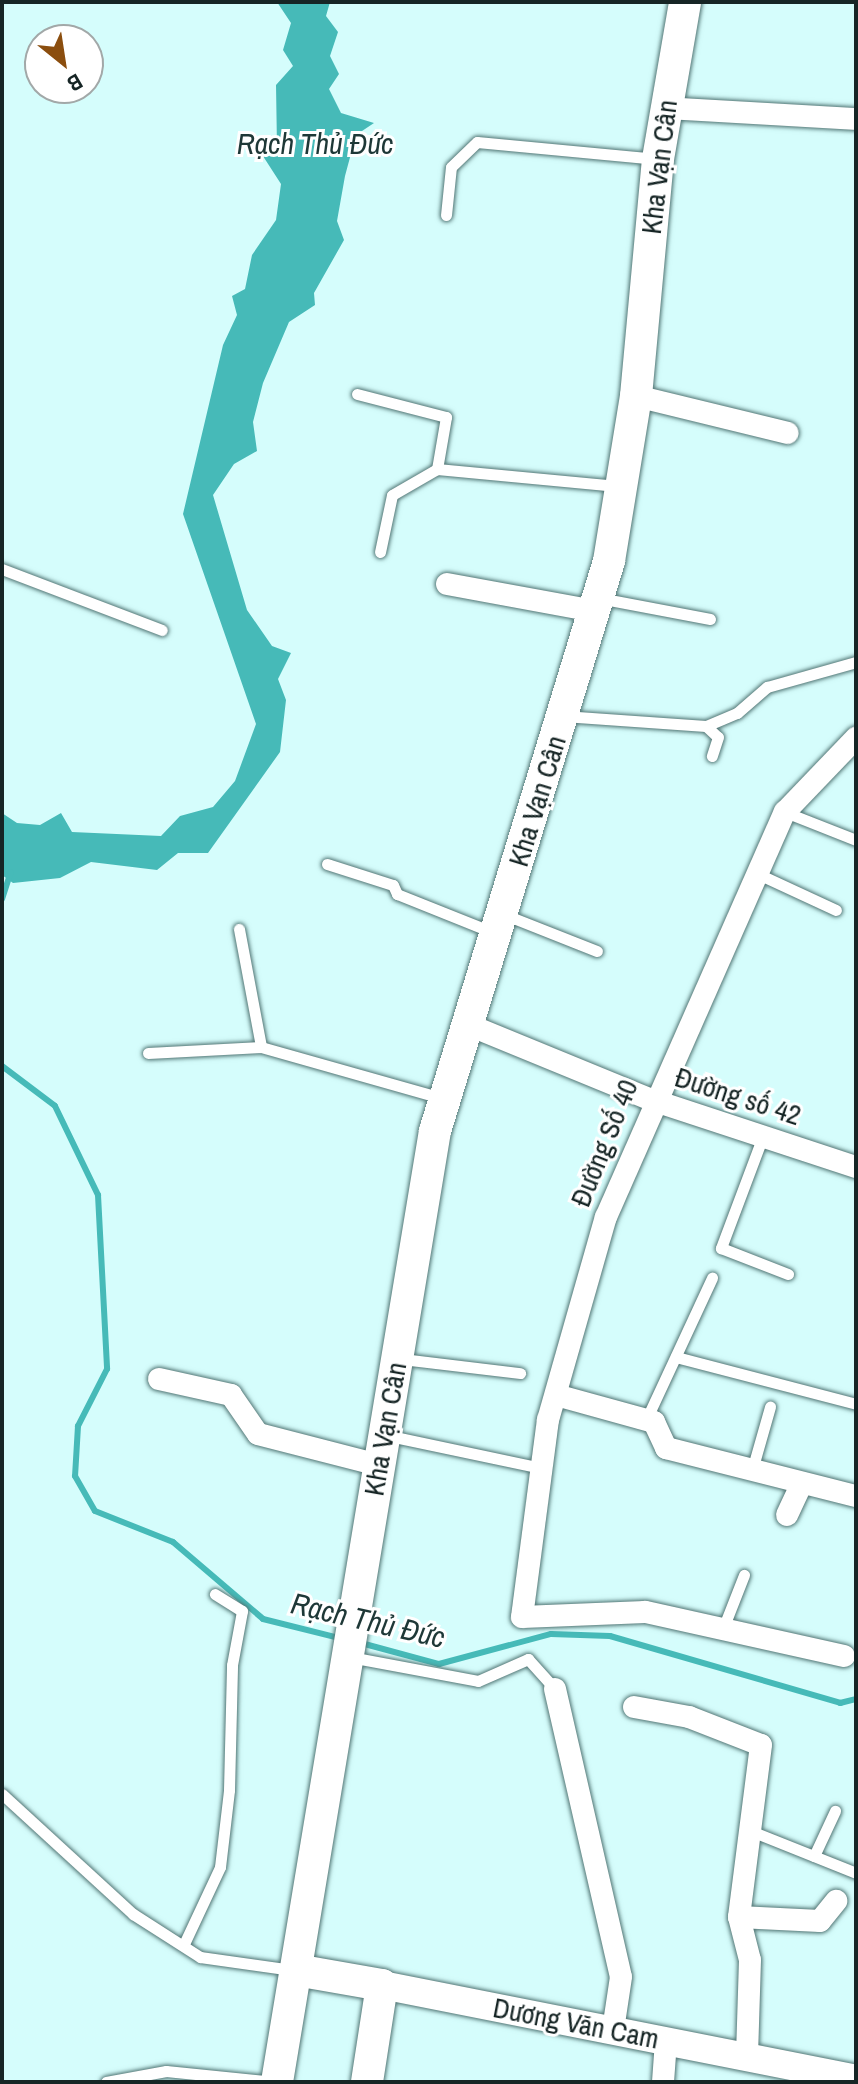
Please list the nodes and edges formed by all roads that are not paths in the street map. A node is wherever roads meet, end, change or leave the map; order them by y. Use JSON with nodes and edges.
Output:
{"nodes":[{"id":1,"x":685,"y":2,"type":"edge"},
{"id":2,"x":665,"y":108,"type":"junction"},
{"id":3,"x":856,"y":119,"type":"edge"},
{"id":4,"x":658,"y":159,"type":"junction"},
{"id":5,"x":446,"y":215,"type":"dead end"},
{"id":6,"x":357,"y":394,"type":"dead end"},
{"id":7,"x":636,"y":396,"type":"junction"},
{"id":8,"x":788,"y":433,"type":"dead end"},
{"id":9,"x":437,"y":469,"type":"junction"},
{"id":10,"x":622,"y":486,"type":"junction"},
{"id":11,"x":380,"y":552,"type":"dead end"},
{"id":12,"x":2,"y":569,"type":"edge"},
{"id":13,"x":447,"y":584,"type":"dead end"},
{"id":14,"x":596,"y":604,"type":"junction"},
{"id":15,"x":710,"y":619,"type":"dead end"},
{"id":16,"x":162,"y":630,"type":"dead end"},
{"id":17,"x":856,"y":662,"type":"edge"},
{"id":18,"x":562,"y":716,"type":"junction"},
{"id":19,"x":706,"y":726,"type":"junction"},
{"id":20,"x":856,"y":738,"type":"edge"},
{"id":21,"x":712,"y":756,"type":"dead end"},
{"id":22,"x":785,"y":812,"type":"junction"},
{"id":23,"x":856,"y":840,"type":"edge"},
{"id":24,"x":327,"y":864,"type":"dead end"},
{"id":25,"x":755,"y":873,"type":"junction"},
{"id":26,"x":836,"y":910,"type":"dead end"},
{"id":27,"x":500,"y":924,"type":"junction"},
{"id":28,"x":239,"y":929,"type":"dead end"},
{"id":29,"x":597,"y":951,"type":"dead end"},
{"id":30,"x":469,"y":1025,"type":"junction"},
{"id":31,"x":261,"y":1047,"type":"junction"},
{"id":32,"x":148,"y":1053,"type":"dead end"},
{"id":33,"x":445,"y":1100,"type":"junction"},
{"id":34,"x":652,"y":1100,"type":"junction"},
{"id":35,"x":763,"y":1136,"type":"junction"},
{"id":36,"x":856,"y":1167,"type":"edge"},
{"id":37,"x":788,"y":1274,"type":"dead end"},
{"id":38,"x":712,"y":1278,"type":"dead end"},
{"id":39,"x":676,"y":1357,"type":"junction"},
{"id":40,"x":397,"y":1358,"type":"junction"},
{"id":41,"x":520,"y":1373,"type":"dead end"},
{"id":42,"x":159,"y":1379,"type":"dead end"},
{"id":43,"x":556,"y":1395,"type":"junction"},
{"id":44,"x":856,"y":1404,"type":"edge"},
{"id":45,"x":770,"y":1407,"type":"dead end"},
{"id":46,"x":646,"y":1420,"type":"junction"},
{"id":47,"x":382,"y":1450,"type":"junction"},
{"id":48,"x":531,"y":1466,"type":"junction"},
{"id":49,"x":752,"y":1470,"type":"junction"},
{"id":50,"x":802,"y":1483,"type":"junction"},
{"id":51,"x":856,"y":1496,"type":"edge"},
{"id":52,"x":787,"y":1515,"type":"dead end"},
{"id":53,"x":744,"y":1575,"type":"dead end"},
{"id":54,"x":215,"y":1594,"type":"dead end"},
{"id":55,"x":724,"y":1626,"type":"junction"},
{"id":56,"x":844,"y":1656,"type":"dead end"},
{"id":57,"x":349,"y":1657,"type":"junction"},
{"id":58,"x":555,"y":1689,"type":"joint"},
{"id":59,"x":634,"y":1707,"type":"dead end"},
{"id":60,"x":2,"y":1794,"type":"edge"},
{"id":61,"x":835,"y":1811,"type":"dead end"},
{"id":62,"x":751,"y":1831,"type":"junction"},
{"id":63,"x":814,"y":1856,"type":"junction"},
{"id":64,"x":856,"y":1873,"type":"edge"},
{"id":65,"x":836,"y":1901,"type":"dead end"},
{"id":66,"x":739,"y":1917,"type":"junction"},
{"id":67,"x":184,"y":1944,"type":"junction"},
{"id":68,"x":296,"y":1970,"type":"junction"},
{"id":69,"x":382,"y":1985,"type":"junction"},
{"id":70,"x":613,"y":2030,"type":"junction"},
{"id":71,"x":666,"y":2041,"type":"junction"},
{"id":72,"x":747,"y":2056,"type":"junction"},
{"id":73,"x":856,"y":2079,"type":"edge"},
{"id":74,"x":106,"y":2082,"type":"edge"},
{"id":75,"x":276,"y":2082,"type":"edge"},
{"id":76,"x":367,"y":2082,"type":"edge"},
{"id":77,"x":663,"y":2082,"type":"edge"}],
"edges":[{"from":1,"to":2,"type":"main road","name":"Kha Vạn Cân"},
{"from":2,"to":3,"type":"street"},
{"from":2,"to":4,"type":"main road","name":"Kha Vạn Cân"},
{"from":4,"to":5,"type":"lane"},
{"from":4,"to":7,"type":"main road","name":"Kha Vạn Cân"},
{"from":6,"to":9,"type":"lane"},
{"from":7,"to":8,"type":"street"},
{"from":7,"to":10,"type":"main road","name":"Kha Vạn Cân"},
{"from":9,"to":10,"type":"lane"},
{"from":9,"to":11,"type":"lane"},
{"from":10,"to":14,"type":"main road","name":"Kha Vạn Cân"},
{"from":12,"to":16,"type":"lane"},
{"from":13,"to":14,"type":"street"},
{"from":14,"to":15,"type":"lane"},
{"from":14,"to":18,"type":"main road","name":"Kha Vạn Cân"},
{"from":17,"to":19,"type":"lane"},
{"from":18,"to":19,"type":"lane"},
{"from":18,"to":27,"type":"main road","name":"Kha Vạn Cân"},
{"from":19,"to":21,"type":"lane"},
{"from":20,"to":22,"type":"street","name":"Đường Số 40"},
{"from":22,"to":23,"type":"lane"},
{"from":22,"to":25,"type":"street","name":"Đường Số 40"},
{"from":24,"to":27,"type":"lane"},
{"from":25,"to":26,"type":"lane"},
{"from":25,"to":34,"type":"street","name":"Đường Số 40"},
{"from":27,"to":29,"type":"lane"},
{"from":27,"to":30,"type":"main road","name":"Kha Vạn Cân"},
{"from":28,"to":31,"type":"lane"},
{"from":30,"to":33,"type":"main road","name":"Kha Vạn Cân"},
{"from":30,"to":34,"type":"street","name":"Đường số 42"},
{"from":31,"to":32,"type":"lane"},
{"from":31,"to":33,"type":"lane"},
{"from":33,"to":40,"type":"main road","name":"Kha Vạn Cân"},
{"from":34,"to":35,"type":"street","name":"Đường số 42"},
{"from":34,"to":43,"type":"street","name":"Đường Số 40"},
{"from":35,"to":36,"type":"street","name":"Đường số 42"},
{"from":35,"to":37,"type":"lane"},
{"from":38,"to":39,"type":"lane"},
{"from":39,"to":44,"type":"lane"},
{"from":39,"to":46,"type":"lane"},
{"from":40,"to":41,"type":"lane"},
{"from":40,"to":47,"type":"main road","name":"Kha Vạn Cân"},
{"from":42,"to":47,"type":"street"},
{"from":43,"to":46,"type":"street"},
{"from":43,"to":48,"type":"street","name":"Đường Số 40"},
{"from":45,"to":49,"type":"lane"},
{"from":46,"to":49,"type":"street"},
{"from":47,"to":48,"type":"lane"},
{"from":47,"to":57,"type":"main road","name":"Kha Vạn Cân"},
{"from":48,"to":55,"type":"street","name":"Đường Số 40"},
{"from":49,"to":50,"type":"street"},
{"from":50,"to":51,"type":"street"},
{"from":50,"to":52,"type":"street"},
{"from":53,"to":55,"type":"lane"},
{"from":54,"to":67,"type":"lane"},
{"from":55,"to":56,"type":"street"},
{"from":57,"to":58,"type":"lane"},
{"from":57,"to":68,"type":"main road"},
{"from":58,"to":70,"type":"street"},
{"from":59,"to":62,"type":"street"},
{"from":60,"to":67,"type":"lane"},
{"from":61,"to":63,"type":"lane"},
{"from":62,"to":63,"type":"lane"},
{"from":62,"to":66,"type":"street"},
{"from":63,"to":64,"type":"lane"},
{"from":65,"to":66,"type":"street"},
{"from":66,"to":72,"type":"street"},
{"from":67,"to":68,"type":"lane"},
{"from":68,"to":69,"type":"main road","name":"Dương Văn Cam"},
{"from":68,"to":75,"type":"main road"},
{"from":69,"to":70,"type":"street","name":"Dương Văn Cam"},
{"from":69,"to":76,"type":"main road"},
{"from":70,"to":71,"type":"street","name":"Dương Văn Cam"},
{"from":71,"to":72,"type":"street","name":"Dương Văn Cam"},
{"from":71,"to":77,"type":"street"},
{"from":72,"to":73,"type":"street","name":"Dương Văn Cam"},
{"from":74,"to":75,"type":"lane"}]}
